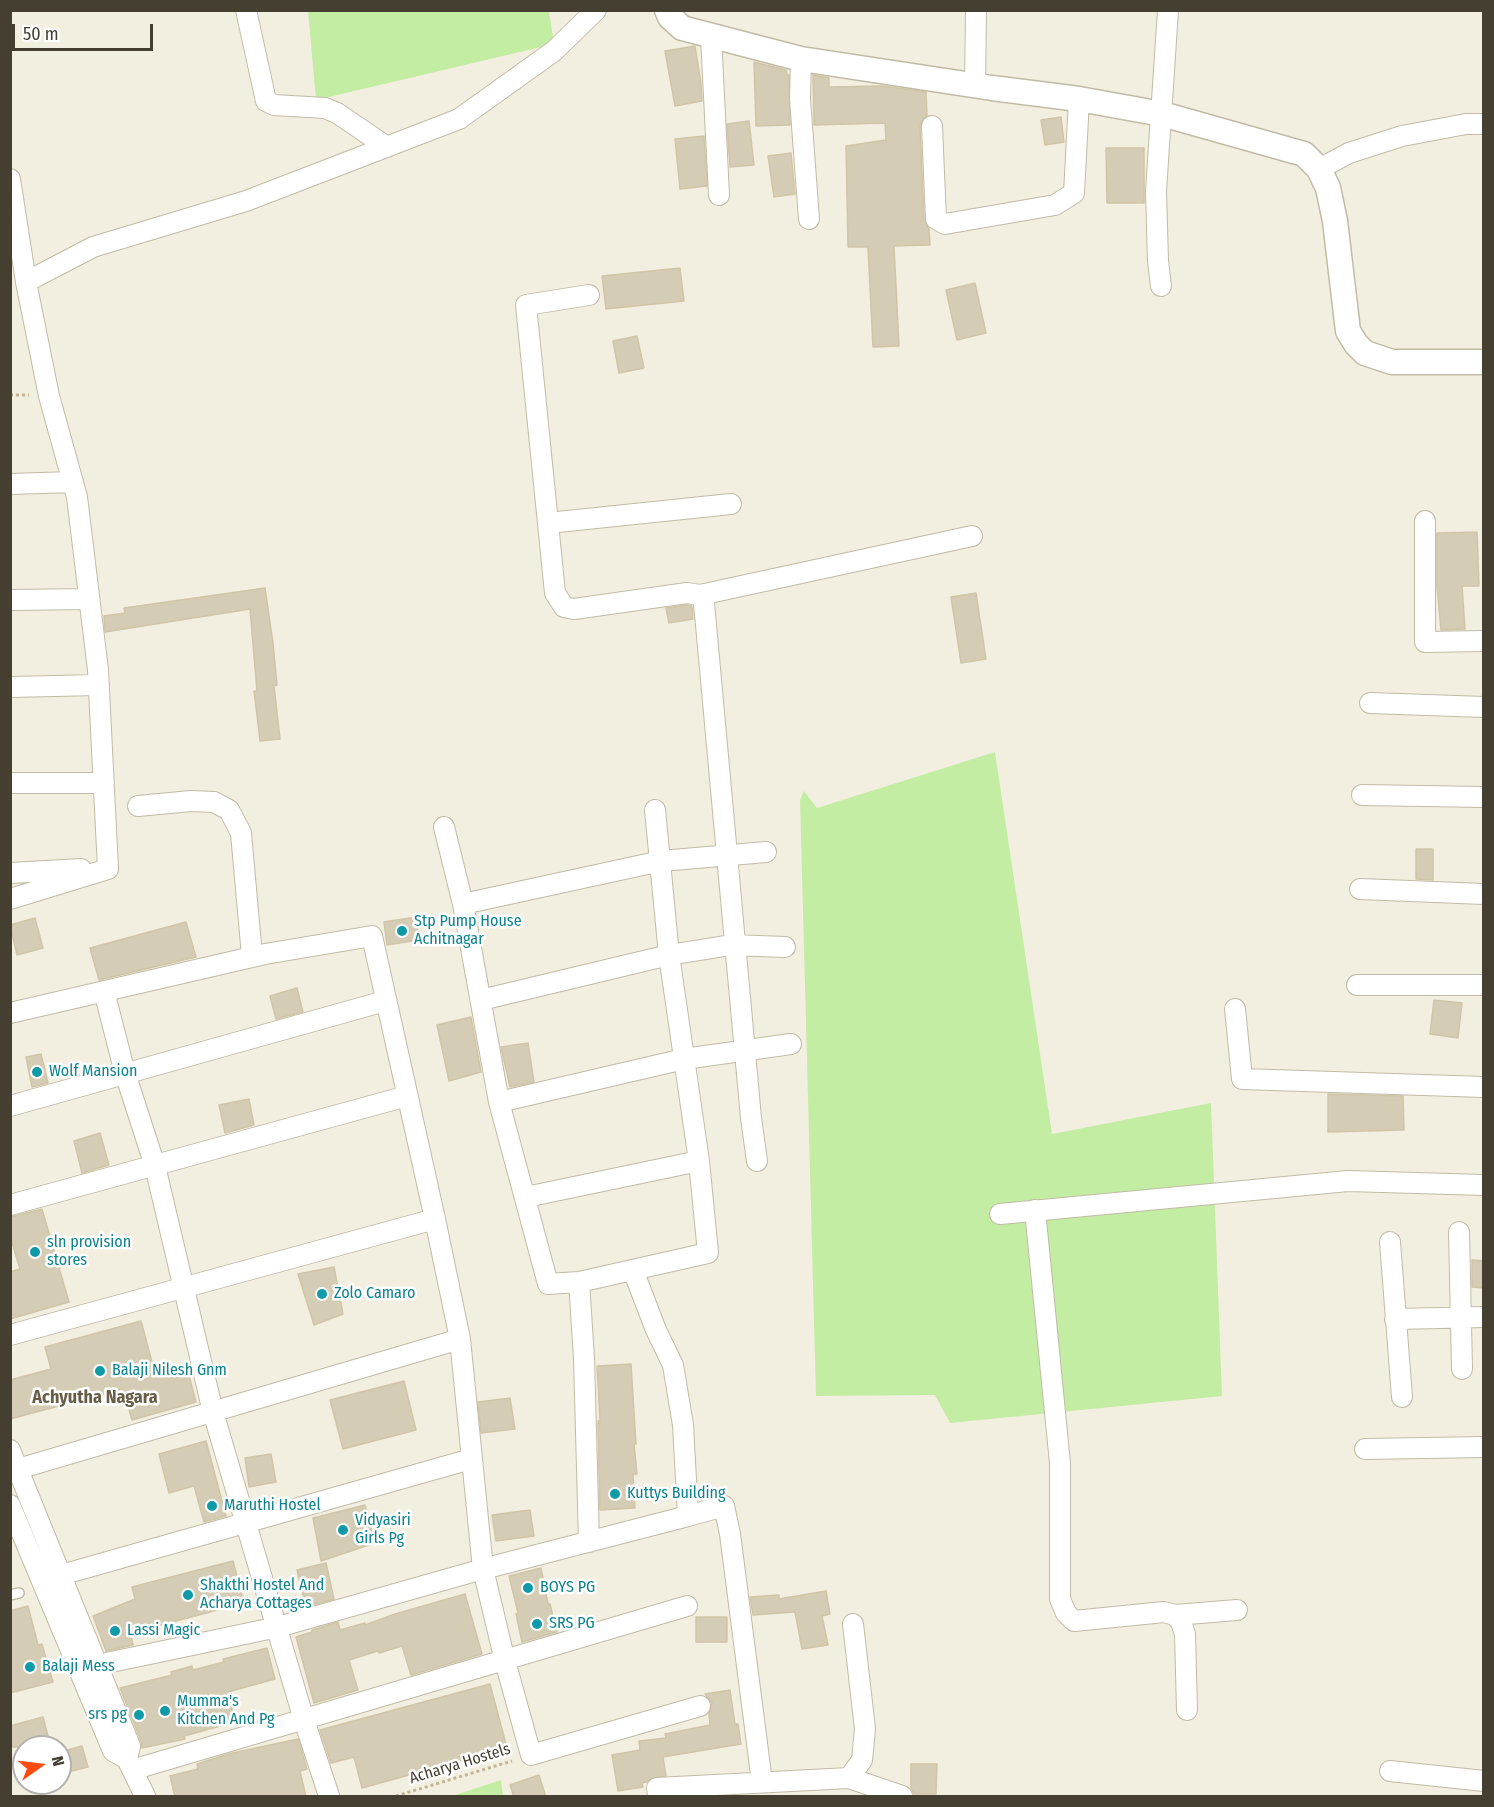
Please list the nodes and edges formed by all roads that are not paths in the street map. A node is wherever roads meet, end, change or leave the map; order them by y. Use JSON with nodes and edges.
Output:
{"nodes":[{"id":1,"x":246,"y":10,"type":"edge"},
{"id":2,"x":596,"y":10,"type":"edge"},
{"id":3,"x":667,"y":10,"type":"edge"},
{"id":4,"x":976,"y":10,"type":"edge"},
{"id":5,"x":1168,"y":10,"type":"edge"},
{"id":6,"x":711,"y":36,"type":"junction"},
{"id":7,"x":801,"y":58,"type":"junction"},
{"id":8,"x":975,"y":85,"type":"junction"},
{"id":9,"x":1079,"y":99,"type":"junction"},
{"id":10,"x":1162,"y":114,"type":"junction"},
{"id":11,"x":1484,"y":124,"type":"edge"},
{"id":12,"x":932,"y":126,"type":"dead end"},
{"id":13,"x":387,"y":147,"type":"junction"},
{"id":14,"x":1319,"y":169,"type":"junction"},
{"id":15,"x":10,"y":179,"type":"edge"},
{"id":16,"x":719,"y":195,"type":"dead end"},
{"id":17,"x":809,"y":219,"type":"dead end"},
{"id":18,"x":26,"y":282,"type":"junction"},
{"id":19,"x":1161,"y":286,"type":"dead end"},
{"id":20,"x":589,"y":295,"type":"dead end"},
{"id":21,"x":1484,"y":362,"type":"edge"},
{"id":22,"x":73,"y":482,"type":"junction"},
{"id":23,"x":10,"y":484,"type":"edge"},
{"id":24,"x":731,"y":504,"type":"dead end"},
{"id":25,"x":1425,"y":521,"type":"dead end"},
{"id":26,"x":548,"y":523,"type":"junction"},
{"id":27,"x":972,"y":536,"type":"dead end"},
{"id":28,"x":700,"y":595,"type":"junction"},
{"id":29,"x":10,"y":600,"type":"edge"},
{"id":30,"x":88,"y":600,"type":"junction"},
{"id":31,"x":1484,"y":641,"type":"edge"},
{"id":32,"x":99,"y":685,"type":"junction"},
{"id":33,"x":10,"y":687,"type":"edge"},
{"id":34,"x":1370,"y":703,"type":"dead end"},
{"id":35,"x":1484,"y":707,"type":"edge"},
{"id":36,"x":10,"y":783,"type":"edge"},
{"id":37,"x":103,"y":783,"type":"junction"},
{"id":38,"x":1362,"y":795,"type":"dead end"},
{"id":39,"x":1484,"y":797,"type":"edge"},
{"id":40,"x":138,"y":806,"type":"dead end"},
{"id":41,"x":655,"y":810,"type":"dead end"},
{"id":42,"x":444,"y":827,"type":"dead end"},
{"id":43,"x":766,"y":852,"type":"dead end"},
{"id":44,"x":727,"y":855,"type":"junction"},
{"id":45,"x":661,"y":861,"type":"junction"},
{"id":46,"x":108,"y":869,"type":"junction"},
{"id":47,"x":10,"y":873,"type":"edge"},
{"id":48,"x":1360,"y":889,"type":"dead end"},
{"id":49,"x":1484,"y":894,"type":"edge"},
{"id":50,"x":10,"y":899,"type":"edge"},
{"id":51,"x":463,"y":904,"type":"junction"},
{"id":52,"x":735,"y":946,"type":"junction"},
{"id":53,"x":785,"y":947,"type":"dead end"},
{"id":54,"x":252,"y":956,"type":"junction"},
{"id":55,"x":669,"y":956,"type":"junction"},
{"id":56,"x":1357,"y":985,"type":"dead end"},
{"id":57,"x":1484,"y":985,"type":"edge"},
{"id":58,"x":104,"y":991,"type":"junction"},
{"id":59,"x":481,"y":1000,"type":"junction"},
{"id":60,"x":385,"y":1001,"type":"junction"},
{"id":61,"x":1235,"y":1009,"type":"dead end"},
{"id":62,"x":10,"y":1013,"type":"edge"},
{"id":63,"x":791,"y":1044,"type":"dead end"},
{"id":64,"x":745,"y":1051,"type":"junction"},
{"id":65,"x":684,"y":1059,"type":"junction"},
{"id":66,"x":125,"y":1073,"type":"junction"},
{"id":67,"x":1484,"y":1087,"type":"edge"},
{"id":68,"x":407,"y":1096,"type":"junction"},
{"id":69,"x":499,"y":1102,"type":"junction"},
{"id":70,"x":10,"y":1106,"type":"edge"},
{"id":71,"x":699,"y":1161,"type":"junction"},
{"id":72,"x":757,"y":1161,"type":"dead end"},
{"id":73,"x":155,"y":1166,"type":"junction"},
{"id":74,"x":1484,"y":1185,"type":"edge"},
{"id":75,"x":526,"y":1197,"type":"junction"},
{"id":76,"x":10,"y":1206,"type":"edge"},
{"id":77,"x":1035,"y":1210,"type":"junction"},
{"id":78,"x":1000,"y":1214,"type":"dead end"},
{"id":79,"x":435,"y":1219,"type":"junction"},
{"id":80,"x":1459,"y":1232,"type":"dead end"},
{"id":81,"x":1389,"y":1242,"type":"dead end"},
{"id":82,"x":633,"y":1270,"type":"junction"},
{"id":83,"x":579,"y":1282,"type":"junction"},
{"id":84,"x":184,"y":1287,"type":"junction"},
{"id":85,"x":1484,"y":1317,"type":"edge"},
{"id":86,"x":1461,"y":1318,"type":"junction"},
{"id":87,"x":1395,"y":1319,"type":"junction"},
{"id":88,"x":10,"y":1335,"type":"edge"},
{"id":89,"x":460,"y":1339,"type":"junction"},
{"id":90,"x":1462,"y":1369,"type":"dead end"},
{"id":91,"x":1402,"y":1397,"type":"dead end"},
{"id":92,"x":213,"y":1412,"type":"junction"},
{"id":93,"x":1484,"y":1448,"type":"edge"},
{"id":94,"x":1365,"y":1449,"type":"dead end"},
{"id":95,"x":10,"y":1450,"type":"edge"},
{"id":96,"x":471,"y":1459,"type":"junction"},
{"id":97,"x":18,"y":1469,"type":"junction"},
{"id":98,"x":10,"y":1505,"type":"edge"},
{"id":99,"x":688,"y":1516,"type":"junction"},
{"id":100,"x":246,"y":1523,"type":"junction"},
{"id":101,"x":589,"y":1542,"type":"junction"},
{"id":102,"x":483,"y":1569,"type":"junction"},
{"id":103,"x":52,"y":1579,"type":"junction"},
{"id":104,"x":687,"y":1606,"type":"dead end"},
{"id":105,"x":1237,"y":1610,"type":"dead end"},
{"id":106,"x":1175,"y":1615,"type":"junction"},
{"id":107,"x":853,"y":1624,"type":"dead end"},
{"id":108,"x":278,"y":1628,"type":"junction"},
{"id":109,"x":505,"y":1661,"type":"junction"},
{"id":110,"x":97,"y":1665,"type":"junction"},
{"id":111,"x":700,"y":1706,"type":"dead end"},
{"id":112,"x":1187,"y":1710,"type":"dead end"},
{"id":113,"x":304,"y":1720,"type":"junction"},
{"id":114,"x":129,"y":1765,"type":"junction"},
{"id":115,"x":1390,"y":1771,"type":"dead end"},
{"id":116,"x":849,"y":1778,"type":"junction"},
{"id":117,"x":1484,"y":1781,"type":"edge"},
{"id":118,"x":762,"y":1782,"type":"junction"},
{"id":119,"x":819,"y":1788,"type":"edge"},
{"id":120,"x":145,"y":1797,"type":"edge"},
{"id":121,"x":329,"y":1797,"type":"edge"},
{"id":122,"x":658,"y":1797,"type":"edge"},
{"id":123,"x":902,"y":1797,"type":"edge"}],
"edges":[{"from":1,"to":13,"type":"street"},
{"from":2,"to":13,"type":"street"},
{"from":3,"to":6,"type":"street"},
{"from":4,"to":8,"type":"street"},
{"from":5,"to":10,"type":"street"},
{"from":6,"to":7,"type":"street"},
{"from":6,"to":16,"type":"street"},
{"from":7,"to":8,"type":"street"},
{"from":7,"to":17,"type":"street"},
{"from":8,"to":9,"type":"street"},
{"from":9,"to":10,"type":"street"},
{"from":9,"to":12,"type":"street"},
{"from":10,"to":14,"type":"street"},
{"from":10,"to":19,"type":"street"},
{"from":11,"to":14,"type":"street"},
{"from":13,"to":18,"type":"street"},
{"from":14,"to":21,"type":"street"},
{"from":15,"to":18,"type":"street"},
{"from":18,"to":22,"type":"street"},
{"from":20,"to":26,"type":"street"},
{"from":22,"to":23,"type":"street"},
{"from":22,"to":30,"type":"street"},
{"from":24,"to":26,"type":"street"},
{"from":25,"to":31,"type":"street"},
{"from":26,"to":28,"type":"street"},
{"from":27,"to":28,"type":"street"},
{"from":28,"to":44,"type":"street"},
{"from":29,"to":30,"type":"street"},
{"from":30,"to":32,"type":"street"},
{"from":32,"to":33,"type":"street"},
{"from":32,"to":37,"type":"street"},
{"from":34,"to":35,"type":"street"},
{"from":36,"to":37,"type":"street"},
{"from":37,"to":46,"type":"street"},
{"from":38,"to":39,"type":"street"},
{"from":40,"to":54,"type":"street"},
{"from":41,"to":45,"type":"street"},
{"from":42,"to":51,"type":"street"},
{"from":43,"to":44,"type":"street"},
{"from":44,"to":45,"type":"street"},
{"from":44,"to":52,"type":"street"},
{"from":45,"to":51,"type":"street"},
{"from":45,"to":55,"type":"street"},
{"from":46,"to":47,"type":"street"},
{"from":46,"to":50,"type":"street"},
{"from":48,"to":49,"type":"street"},
{"from":51,"to":59,"type":"street"},
{"from":52,"to":53,"type":"street"},
{"from":52,"to":55,"type":"street"},
{"from":52,"to":64,"type":"street"},
{"from":54,"to":58,"type":"street"},
{"from":54,"to":60,"type":"street"},
{"from":55,"to":59,"type":"street"},
{"from":55,"to":65,"type":"street"},
{"from":56,"to":57,"type":"street"},
{"from":58,"to":62,"type":"street"},
{"from":58,"to":66,"type":"street"},
{"from":59,"to":69,"type":"street"},
{"from":60,"to":66,"type":"street"},
{"from":60,"to":68,"type":"street"},
{"from":61,"to":67,"type":"street"},
{"from":63,"to":64,"type":"street"},
{"from":64,"to":65,"type":"street"},
{"from":64,"to":72,"type":"street"},
{"from":65,"to":69,"type":"street"},
{"from":65,"to":71,"type":"street"},
{"from":66,"to":70,"type":"street"},
{"from":66,"to":73,"type":"street"},
{"from":68,"to":73,"type":"street"},
{"from":68,"to":79,"type":"street"},
{"from":69,"to":75,"type":"street"},
{"from":71,"to":75,"type":"street"},
{"from":71,"to":82,"type":"street"},
{"from":73,"to":76,"type":"street"},
{"from":73,"to":84,"type":"street"},
{"from":74,"to":77,"type":"street"},
{"from":75,"to":83,"type":"street"},
{"from":77,"to":78,"type":"street"},
{"from":77,"to":106,"type":"street"},
{"from":79,"to":84,"type":"street"},
{"from":79,"to":89,"type":"street"},
{"from":80,"to":86,"type":"street"},
{"from":81,"to":87,"type":"street"},
{"from":82,"to":83,"type":"street"},
{"from":82,"to":99,"type":"street"},
{"from":83,"to":101,"type":"street"},
{"from":84,"to":88,"type":"street"},
{"from":84,"to":92,"type":"street"},
{"from":85,"to":86,"type":"street"},
{"from":86,"to":87,"type":"street"},
{"from":86,"to":90,"type":"street"},
{"from":87,"to":91,"type":"street"},
{"from":89,"to":92,"type":"street"},
{"from":89,"to":96,"type":"street"},
{"from":92,"to":97,"type":"street"},
{"from":92,"to":100,"type":"street"},
{"from":93,"to":94,"type":"street"},
{"from":95,"to":97,"type":"street"},
{"from":96,"to":100,"type":"street"},
{"from":96,"to":102,"type":"street"},
{"from":97,"to":103,"type":"street"},
{"from":98,"to":103,"type":"street"},
{"from":99,"to":101,"type":"street"},
{"from":99,"to":118,"type":"street"},
{"from":100,"to":103,"type":"street"},
{"from":100,"to":108,"type":"street"},
{"from":101,"to":102,"type":"street"},
{"from":102,"to":108,"type":"street"},
{"from":102,"to":109,"type":"street"},
{"from":103,"to":110,"type":"street"},
{"from":103,"to":114,"type":"street"},
{"from":104,"to":109,"type":"street"},
{"from":105,"to":106,"type":"street"},
{"from":106,"to":112,"type":"street"},
{"from":107,"to":116,"type":"street"},
{"from":108,"to":110,"type":"street"},
{"from":108,"to":113,"type":"street"},
{"from":109,"to":111,"type":"street"},
{"from":109,"to":113,"type":"street"},
{"from":110,"to":114,"type":"street"},
{"from":113,"to":114,"type":"street"},
{"from":113,"to":121,"type":"street"},
{"from":114,"to":120,"type":"street"},
{"from":115,"to":117,"type":"street"},
{"from":116,"to":119,"type":"street"},
{"from":116,"to":123,"type":"street"},
{"from":118,"to":119,"type":"street"},
{"from":118,"to":122,"type":"street"}]}
